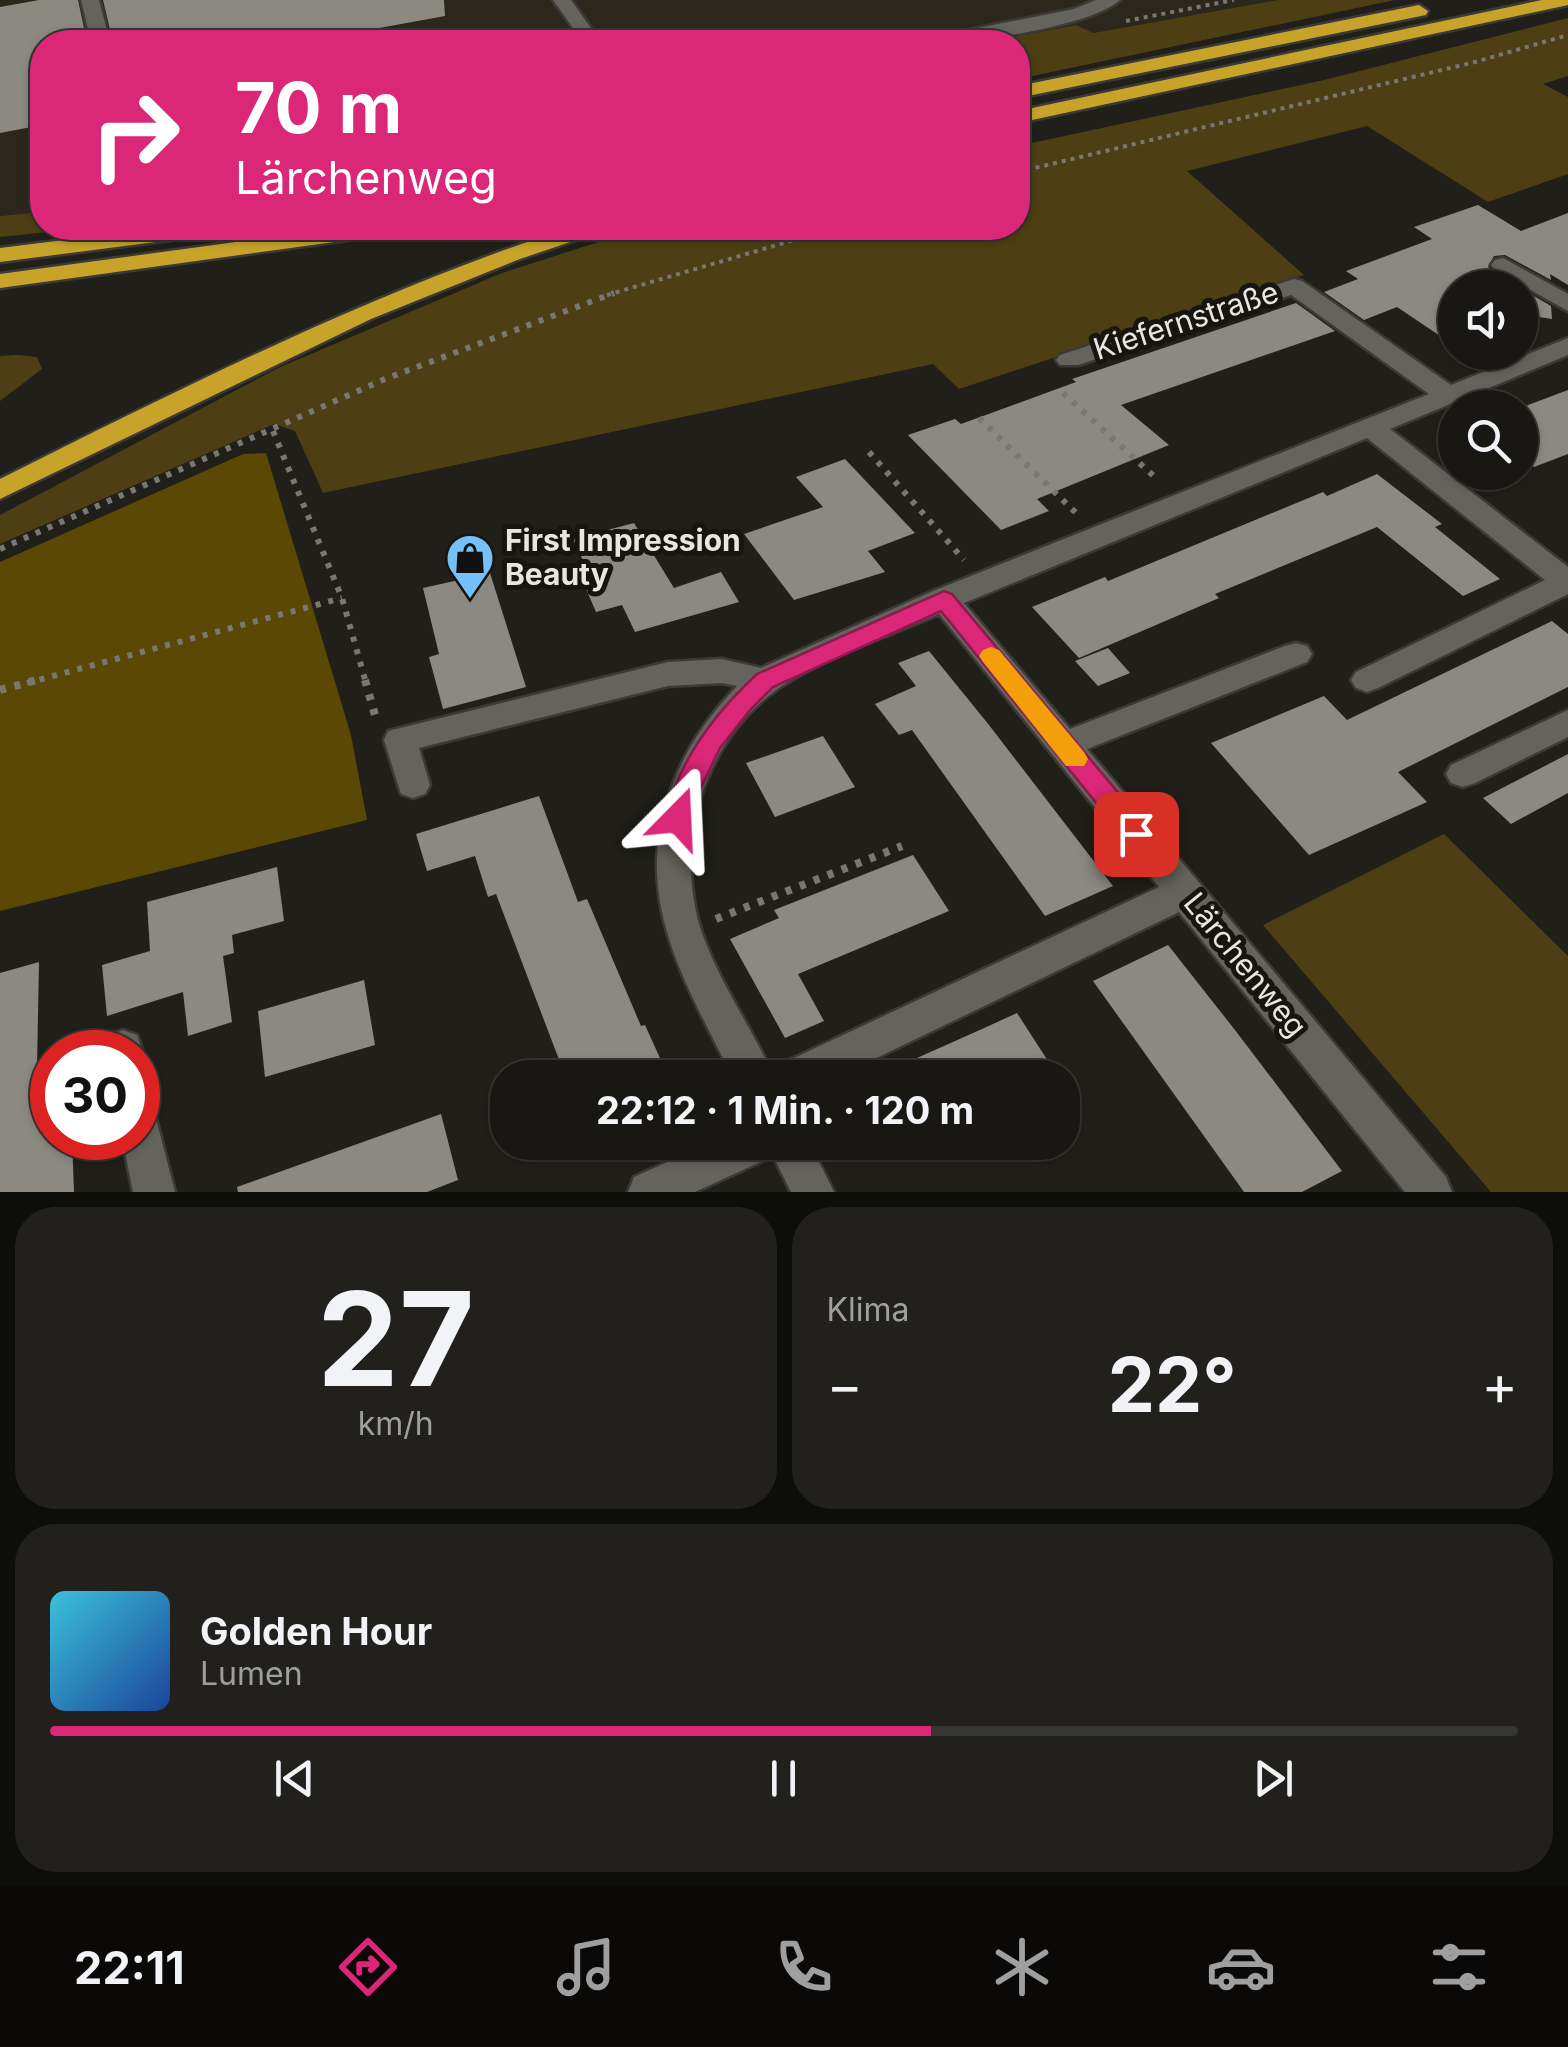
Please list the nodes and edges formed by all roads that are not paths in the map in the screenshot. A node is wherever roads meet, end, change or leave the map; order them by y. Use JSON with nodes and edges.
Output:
{"nodes":[{"id":1,"x":90,"y":0,"type":"edge"},
{"id":2,"x":562,"y":0,"type":"edge"},
{"id":3,"x":1112,"y":0,"type":"edge"},
{"id":4,"x":1471,"y":0,"type":"edge"},
{"id":5,"x":1568,"y":0,"type":"edge"},
{"id":6,"x":98,"y":30,"type":"edge"},
{"id":7,"x":583,"y":30,"type":"edge"},
{"id":8,"x":998,"y":30,"type":"edge"},
{"id":9,"x":1030,"y":90,"type":"edge"},
{"id":10,"x":1030,"y":115,"type":"edge"},
{"id":11,"x":117,"y":240,"type":"edge"},
{"id":12,"x":298,"y":240,"type":"edge"},
{"id":13,"x":553,"y":240,"type":"edge"},
{"id":14,"x":0,"y":255,"type":"edge"},
{"id":15,"x":1503,"y":265,"type":"dead end"},
{"id":16,"x":0,"y":281,"type":"edge"},
{"id":17,"x":1568,"y":304,"type":"edge"},
{"id":18,"x":1568,"y":346,"type":"edge"},
{"id":19,"x":1069,"y":360,"type":"dead end"},
{"id":20,"x":1441,"y":390,"type":"edge"},
{"id":21,"x":1463,"y":390,"type":"edge"},
{"id":22,"x":1438,"y":401,"type":"edge"},
{"id":23,"x":1371,"y":428,"type":"junction"},
{"id":24,"x":0,"y":490,"type":"edge"},
{"id":25,"x":1568,"y":582,"type":"edge"},
{"id":26,"x":944,"y":600,"type":"junction"},
{"id":27,"x":1296,"y":654,"type":"dead end"},
{"id":28,"x":765,"y":680,"type":"junction"},
{"id":29,"x":1367,"y":680,"type":"dead end"},
{"id":30,"x":1568,"y":722,"type":"edge"},
{"id":31,"x":1064,"y":745,"type":"junction"},
{"id":32,"x":1463,"y":774,"type":"dead end"},
{"id":33,"x":412,"y":785,"type":"dead end"},
{"id":34,"x":1185,"y":892,"type":"junction"},
{"id":35,"x":745,"y":1060,"type":"edge"},
{"id":36,"x":831,"y":1060,"type":"edge"},
{"id":37,"x":147,"y":1160,"type":"edge"},
{"id":38,"x":719,"y":1160,"type":"edge"},
{"id":39,"x":796,"y":1160,"type":"edge"},
{"id":40,"x":154,"y":1192,"type":"edge"},
{"id":41,"x":649,"y":1192,"type":"edge"},
{"id":42,"x":813,"y":1192,"type":"edge"},
{"id":43,"x":1431,"y":1192,"type":"edge"}],
"edges":[{"from":1,"to":6,"type":"street"},
{"from":2,"to":7,"type":"street"},
{"from":3,"to":8,"type":"street"},
{"from":4,"to":9,"type":"highway"},
{"from":5,"to":10,"type":"highway"},
{"from":11,"to":14,"type":"highway"},
{"from":12,"to":16,"type":"highway"},
{"from":13,"to":24,"type":"highway"},
{"from":15,"to":17,"type":"street"},
{"from":18,"to":21,"type":"street"},
{"from":19,"to":20,"type":"street","name":"Kiefernstraße"},
{"from":22,"to":23,"type":"street"},
{"from":23,"to":25,"type":"street"},
{"from":23,"to":26,"type":"street"},
{"from":25,"to":29,"type":"street"},
{"from":26,"to":28,"type":"street"},
{"from":26,"to":31,"type":"street","name":"Lärchenweg"},
{"from":27,"to":31,"type":"street"},
{"from":28,"to":33,"type":"street"},
{"from":28,"to":35,"type":"street"},
{"from":30,"to":32,"type":"street"},
{"from":31,"to":34,"type":"street","name":"Lärchenweg"},
{"from":34,"to":36,"type":"street"},
{"from":34,"to":43,"type":"street","name":"Lärchenweg"},
{"from":37,"to":40,"type":"street"},
{"from":38,"to":41,"type":"street"},
{"from":39,"to":42,"type":"street"}]}
